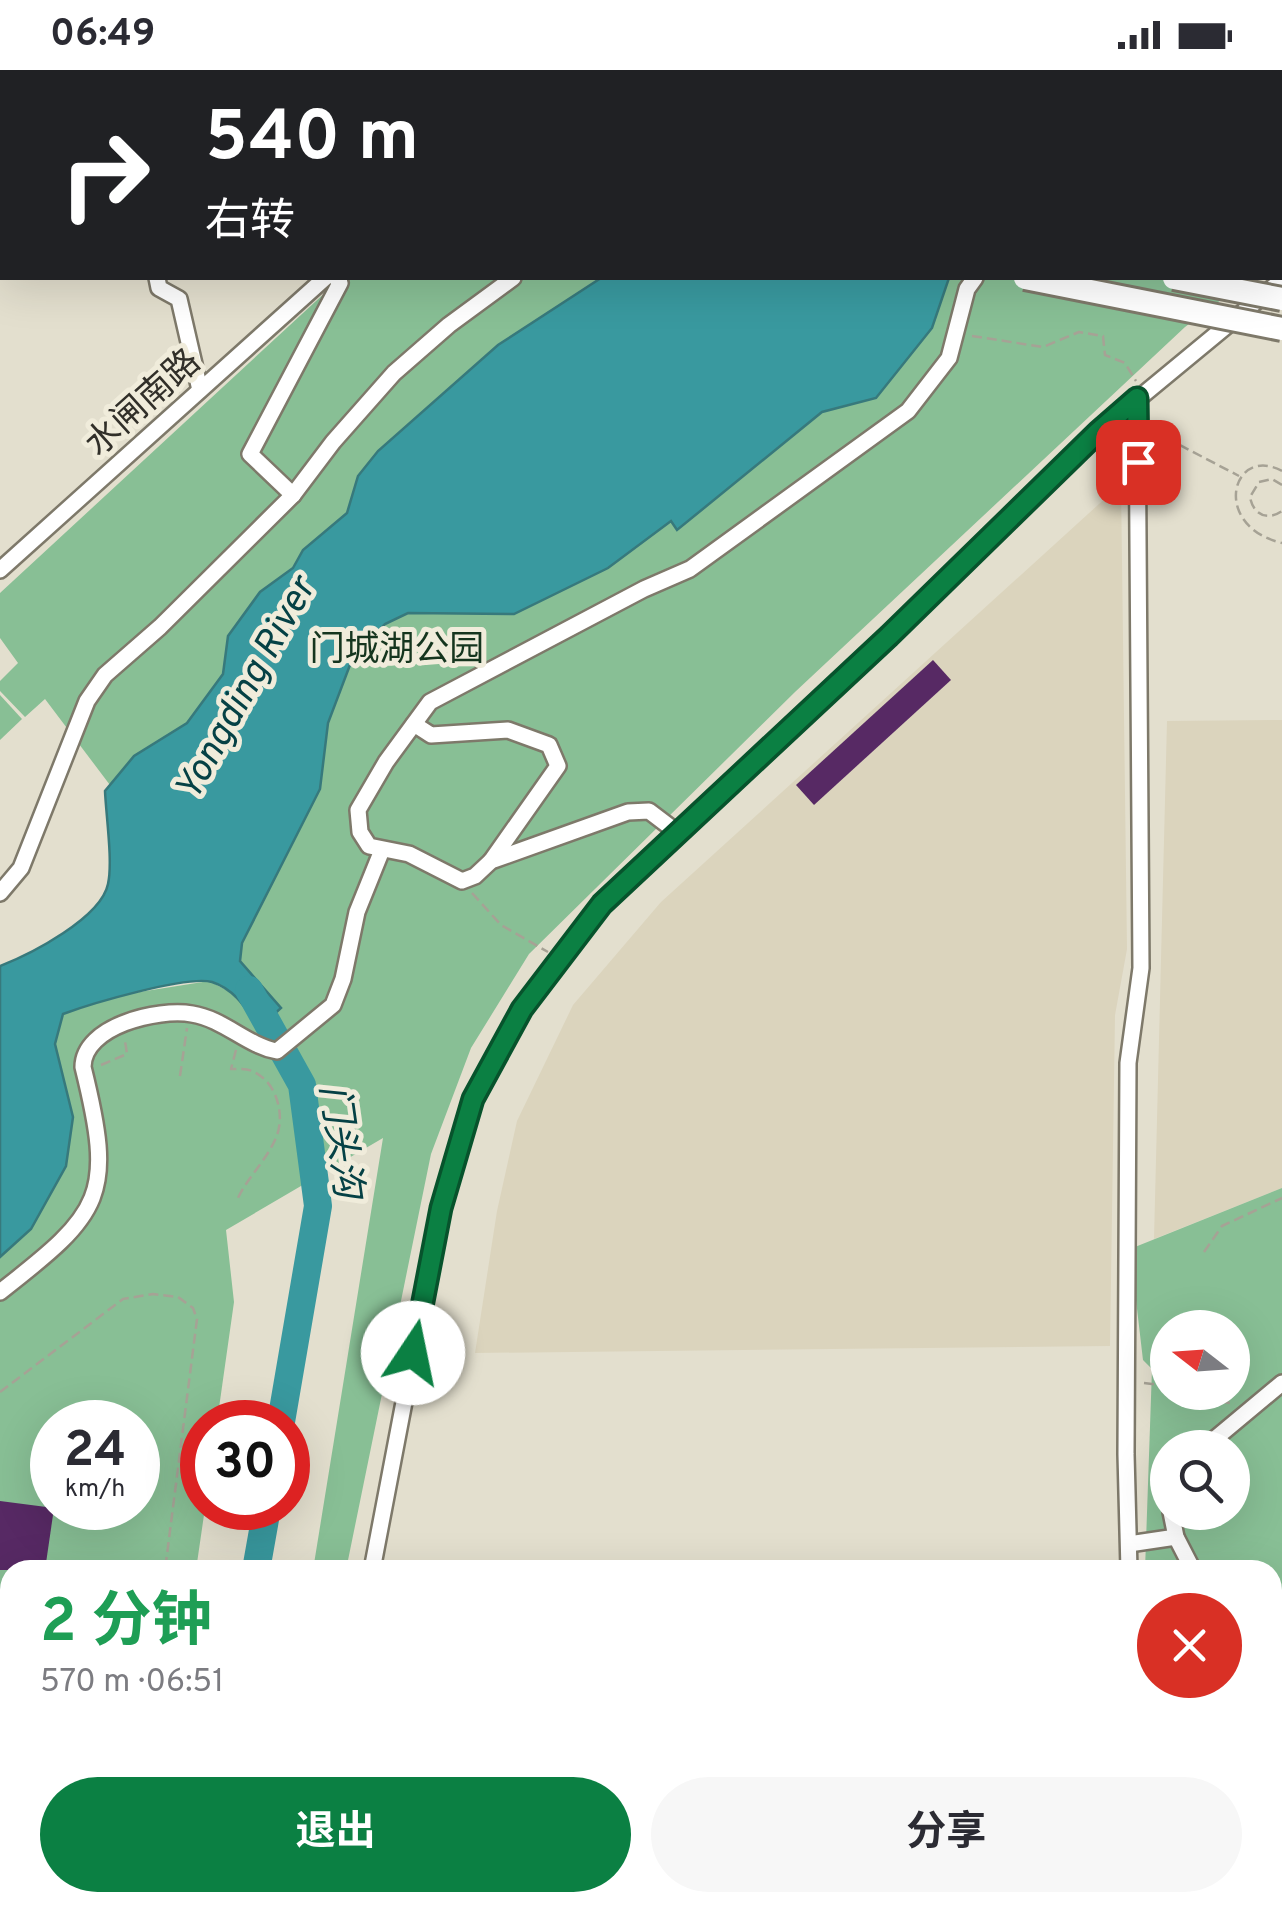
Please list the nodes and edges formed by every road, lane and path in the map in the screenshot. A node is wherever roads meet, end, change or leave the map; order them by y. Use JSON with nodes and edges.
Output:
{"nodes":[{"id":1,"x":157,"y":280,"type":"edge"},
{"id":2,"x":323,"y":280,"type":"edge"},
{"id":3,"x":338,"y":280,"type":"edge"},
{"id":4,"x":510,"y":280,"type":"edge"},
{"id":5,"x":974,"y":280,"type":"edge"},
{"id":6,"x":1035,"y":280,"type":"edge"},
{"id":7,"x":1184,"y":280,"type":"edge"},
{"id":8,"x":1282,"y":280,"type":"edge"},
{"id":9,"x":1282,"y":299,"type":"edge"},
{"id":10,"x":1282,"y":329,"type":"edge"},
{"id":11,"x":956,"y":333,"type":"junction"},
{"id":12,"x":200,"y":390,"type":"junction"},
{"id":13,"x":1140,"y":395,"type":"junction"},
{"id":14,"x":1138,"y":422,"type":"junction"},
{"id":15,"x":1282,"y":471,"type":"edge"},
{"id":16,"x":1240,"y":477,"type":"junction"},
{"id":17,"x":1281,"y":483,"type":"edge"},
{"id":18,"x":293,"y":494,"type":"junction"},
{"id":19,"x":1282,"y":511,"type":"edge"},
{"id":20,"x":1282,"y":543,"type":"edge"},
{"id":21,"x":0,"y":570,"type":"edge"},
{"id":22,"x":414,"y":724,"type":"junction"},
{"id":23,"x":678,"y":833,"type":"junction"},
{"id":24,"x":382,"y":850,"type":"junction"},
{"id":25,"x":490,"y":862,"type":"junction"},
{"id":26,"x":462,"y":881,"type":"junction"},
{"id":27,"x":0,"y":892,"type":"edge"},
{"id":28,"x":562,"y":957,"type":"junction"},
{"id":29,"x":190,"y":1013,"type":"junction"},
{"id":30,"x":127,"y":1054,"type":"dead end"},
{"id":31,"x":231,"y":1068,"type":"dead end"},
{"id":32,"x":180,"y":1076,"type":"dead end"},
{"id":33,"x":88,"y":1087,"type":"junction"},
{"id":34,"x":1282,"y":1198,"type":"edge"},
{"id":35,"x":237,"y":1200,"type":"dead end"},
{"id":36,"x":1204,"y":1252,"type":"dead end"},
{"id":37,"x":0,"y":1292,"type":"edge"},
{"id":38,"x":1126,"y":1380,"type":"junction"},
{"id":39,"x":1150,"y":1383,"type":"edge"},
{"id":40,"x":1282,"y":1383,"type":"edge"},
{"id":41,"x":0,"y":1392,"type":"edge"},
{"id":42,"x":1251,"y":1409,"type":"joint"},
{"id":43,"x":1226,"y":1430,"type":"edge"},
{"id":44,"x":1174,"y":1530,"type":"edge"},
{"id":45,"x":1176,"y":1537,"type":"junction"},
{"id":46,"x":1128,"y":1544,"type":"junction"},
{"id":47,"x":166,"y":1560,"type":"edge"},
{"id":48,"x":374,"y":1560,"type":"edge"},
{"id":49,"x":1129,"y":1560,"type":"edge"},
{"id":50,"x":1188,"y":1560,"type":"edge"}],
"edges":[{"from":1,"to":12,"type":"street"},
{"from":2,"to":12,"type":"street","name":"水闸南路"},
{"from":3,"to":18,"type":"street"},
{"from":4,"to":18,"type":"street"},
{"from":5,"to":11,"type":"street"},
{"from":6,"to":10,"type":"highway","bridge":true},
{"from":7,"to":9,"type":"highway","bridge":true},
{"from":8,"to":13,"type":"street"},
{"from":11,"to":13,"type":"path"},
{"from":11,"to":22,"type":"street"},
{"from":12,"to":21,"type":"street","name":"水闸南路"},
{"from":13,"to":14,"type":"street"},
{"from":13,"to":23,"type":"street"},
{"from":14,"to":16,"type":"path"},
{"from":14,"to":38,"type":"street"},
{"from":15,"to":16,"type":"path"},
{"from":16,"to":20,"type":"path"},
{"from":17,"to":19,"type":"path"},
{"from":18,"to":27,"type":"street"},
{"from":22,"to":24,"type":"street"},
{"from":22,"to":25,"type":"street"},
{"from":23,"to":25,"type":"street"},
{"from":23,"to":28,"type":"street"},
{"from":24,"to":26,"type":"street"},
{"from":24,"to":29,"type":"street"},
{"from":25,"to":26,"type":"street"},
{"from":26,"to":28,"type":"path"},
{"from":28,"to":48,"type":"street"},
{"from":29,"to":32,"type":"path"},
{"from":29,"to":33,"type":"street"},
{"from":30,"to":33,"type":"path"},
{"from":31,"to":35,"type":"path"},
{"from":33,"to":37,"type":"street"},
{"from":34,"to":36,"type":"path"},
{"from":38,"to":39,"type":"path"},
{"from":38,"to":46,"type":"street"},
{"from":40,"to":42,"type":"street"},
{"from":41,"to":47,"type":"path"},
{"from":42,"to":43,"type":"street"},
{"from":44,"to":45,"type":"street"},
{"from":45,"to":46,"type":"street"},
{"from":45,"to":50,"type":"street"},
{"from":46,"to":49,"type":"street"}]}
